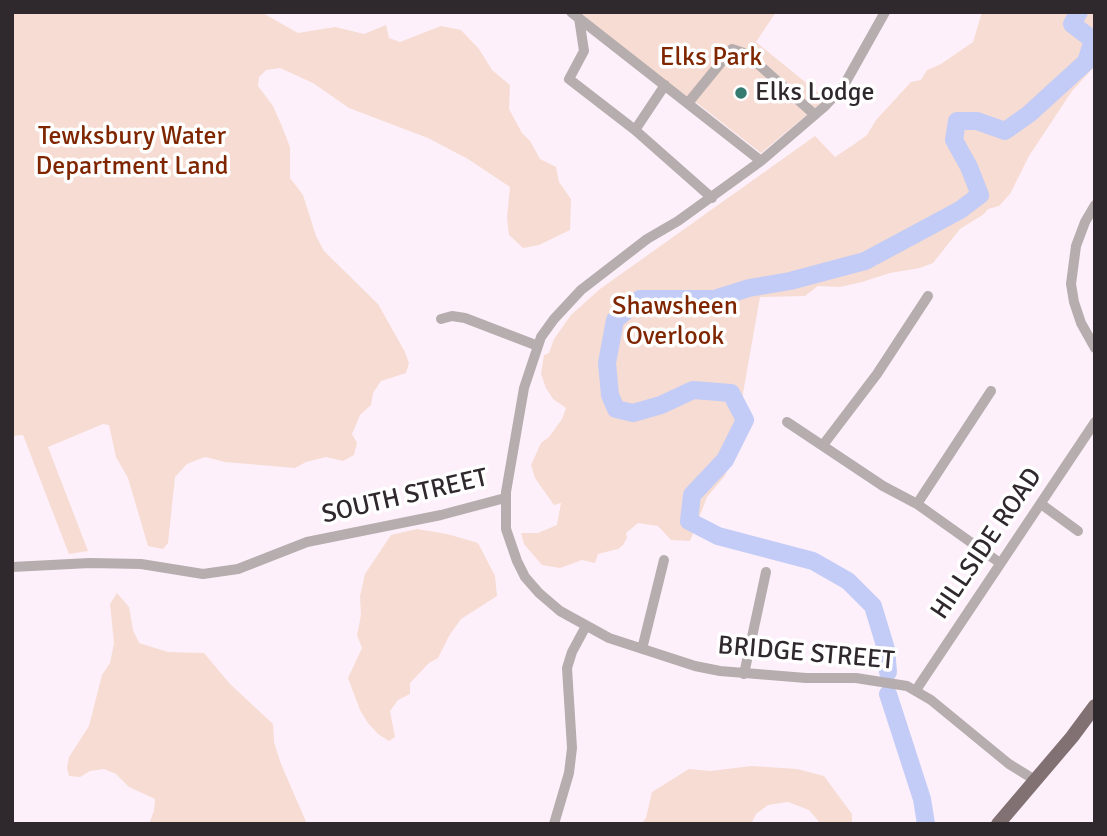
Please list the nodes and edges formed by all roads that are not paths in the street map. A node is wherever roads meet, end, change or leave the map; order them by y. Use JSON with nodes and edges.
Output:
{"nodes":[{"id":1,"x":886,"y":12,"type":"edge"},
{"id":2,"x":575,"y":15,"type":"edge"},
{"id":3,"x":665,"y":85,"type":"junction"},
{"id":4,"x":688,"y":103,"type":"junction"},
{"id":5,"x":815,"y":115,"type":"junction"},
{"id":6,"x":635,"y":130,"type":"junction"},
{"id":7,"x":761,"y":161,"type":"junction"},
{"id":8,"x":712,"y":198,"type":"junction"},
{"id":9,"x":1095,"y":205,"type":"edge"},
{"id":10,"x":928,"y":296,"type":"dead end"},
{"id":11,"x":441,"y":319,"type":"dead end"},
{"id":12,"x":538,"y":346,"type":"junction"},
{"id":13,"x":1095,"y":348,"type":"edge"},
{"id":14,"x":991,"y":391,"type":"dead end"},
{"id":15,"x":787,"y":422,"type":"dead end"},
{"id":16,"x":1095,"y":422,"type":"edge"},
{"id":17,"x":823,"y":445,"type":"junction"},
{"id":18,"x":505,"y":498,"type":"junction"},
{"id":19,"x":1041,"y":504,"type":"junction"},
{"id":20,"x":916,"y":505,"type":"junction"},
{"id":21,"x":1078,"y":531,"type":"dead end"},
{"id":22,"x":664,"y":561,"type":"dead end"},
{"id":23,"x":1000,"y":563,"type":"junction"},
{"id":24,"x":12,"y":567,"type":"edge"},
{"id":25,"x":766,"y":572,"type":"dead end"},
{"id":26,"x":586,"y":626,"type":"junction"},
{"id":27,"x":642,"y":649,"type":"junction"},
{"id":28,"x":744,"y":674,"type":"junction"},
{"id":29,"x":916,"y":690,"type":"junction"},
{"id":30,"x":1095,"y":706,"type":"edge"},
{"id":31,"x":1090,"y":722,"type":"edge"},
{"id":32,"x":1035,"y":780,"type":"junction"},
{"id":33,"x":554,"y":824,"type":"edge"},
{"id":34,"x":998,"y":824,"type":"edge"}],
"edges":[{"from":1,"to":5,"type":"street","name":"SOUTH STREET"},
{"from":2,"to":3,"type":"street"},
{"from":2,"to":6,"type":"street"},
{"from":3,"to":4,"type":"street"},
{"from":3,"to":6,"type":"street"},
{"from":4,"to":5,"type":"street"},
{"from":4,"to":7,"type":"street"},
{"from":5,"to":7,"type":"street","name":"SOUTH STREET"},
{"from":6,"to":8,"type":"street"},
{"from":7,"to":8,"type":"street","name":"SOUTH STREET"},
{"from":8,"to":12,"type":"street","name":"SOUTH STREET"},
{"from":9,"to":13,"type":"street"},
{"from":10,"to":17,"type":"street"},
{"from":11,"to":12,"type":"street"},
{"from":12,"to":18,"type":"street","name":"SOUTH STREET"},
{"from":14,"to":20,"type":"street"},
{"from":15,"to":17,"type":"street"},
{"from":16,"to":19,"type":"street","name":"HILLSIDE ROAD"},
{"from":17,"to":20,"type":"street"},
{"from":18,"to":24,"type":"street","name":"SOUTH STREET"},
{"from":18,"to":26,"type":"street","name":"BRIDGE STREET"},
{"from":19,"to":21,"type":"street"},
{"from":19,"to":23,"type":"street","name":"HILLSIDE ROAD"},
{"from":20,"to":23,"type":"street"},
{"from":22,"to":27,"type":"street"},
{"from":23,"to":29,"type":"street","name":"HILLSIDE ROAD"},
{"from":25,"to":28,"type":"street"},
{"from":26,"to":27,"type":"street","name":"BRIDGE STREET"},
{"from":26,"to":33,"type":"street"},
{"from":27,"to":28,"type":"street","name":"BRIDGE STREET"},
{"from":28,"to":29,"type":"street","name":"BRIDGE STREET"},
{"from":29,"to":32,"type":"street","name":"BRIDGE STREET"},
{"from":30,"to":31,"type":"main road"},
{"from":31,"to":32,"type":"main road"},
{"from":32,"to":34,"type":"main road"}]}
